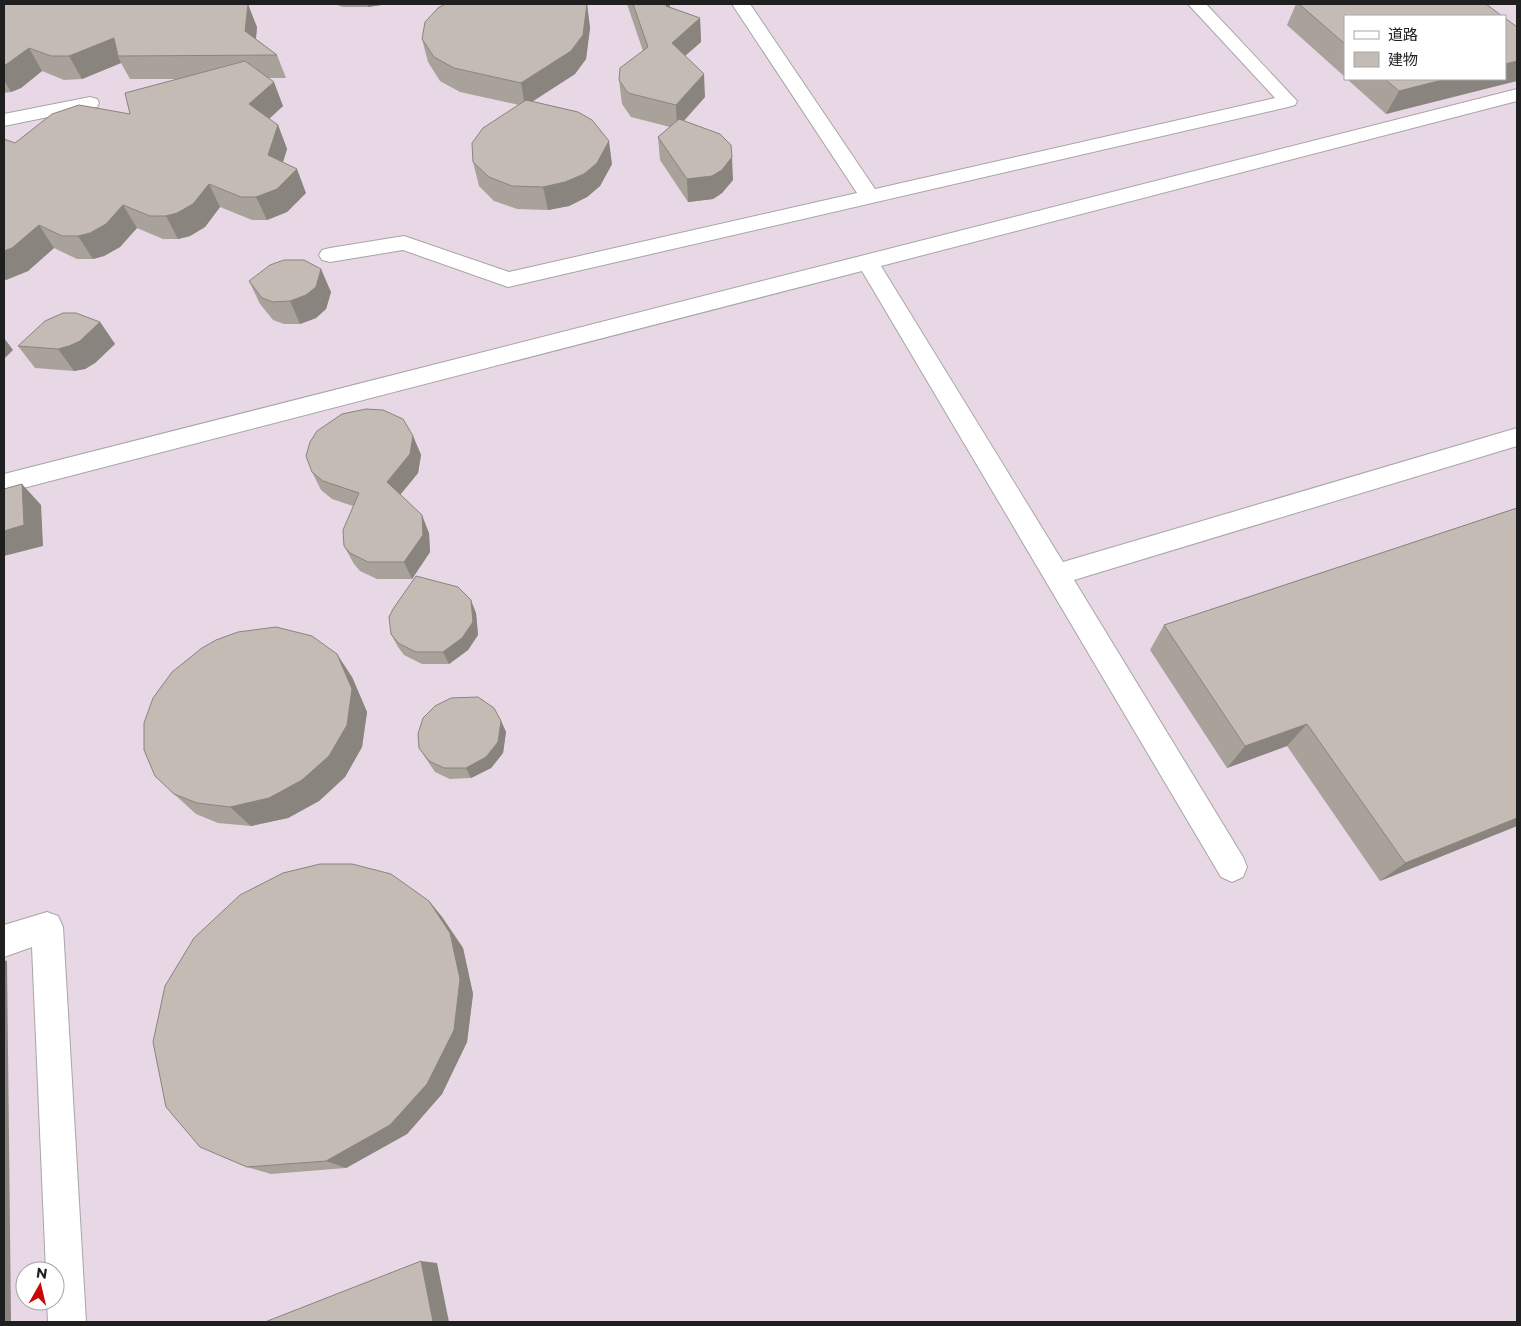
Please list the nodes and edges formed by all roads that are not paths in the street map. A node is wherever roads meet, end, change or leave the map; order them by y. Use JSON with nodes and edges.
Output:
{"nodes":[{"id":1,"x":741,"y":4,"type":"edge"},
{"id":2,"x":1197,"y":4,"type":"edge"},
{"id":3,"x":1517,"y":95,"type":"edge"},
{"id":4,"x":90,"y":103,"type":"dead end"},
{"id":5,"x":4,"y":120,"type":"edge"},
{"id":6,"x":870,"y":197,"type":"junction"},
{"id":7,"x":330,"y":255,"type":"dead end"},
{"id":8,"x":868,"y":262,"type":"junction"},
{"id":9,"x":1517,"y":437,"type":"edge"},
{"id":10,"x":4,"y":484,"type":"edge"},
{"id":11,"x":1056,"y":575,"type":"junction"},
{"id":12,"x":1232,"y":867,"type":"dead end"},
{"id":13,"x":4,"y":941,"type":"edge"},
{"id":14,"x":67,"y":1322,"type":"edge"}],
"edges":[{"from":1,"to":6,"type":"lane"},
{"from":2,"to":6,"type":"lane"},
{"from":3,"to":8,"type":"lane"},
{"from":4,"to":5,"type":"lane"},
{"from":6,"to":7,"type":"lane"},
{"from":8,"to":10,"type":"lane"},
{"from":8,"to":11,"type":"lane"},
{"from":9,"to":11,"type":"lane"},
{"from":11,"to":12,"type":"lane"},
{"from":13,"to":14,"type":"lane"}]}
